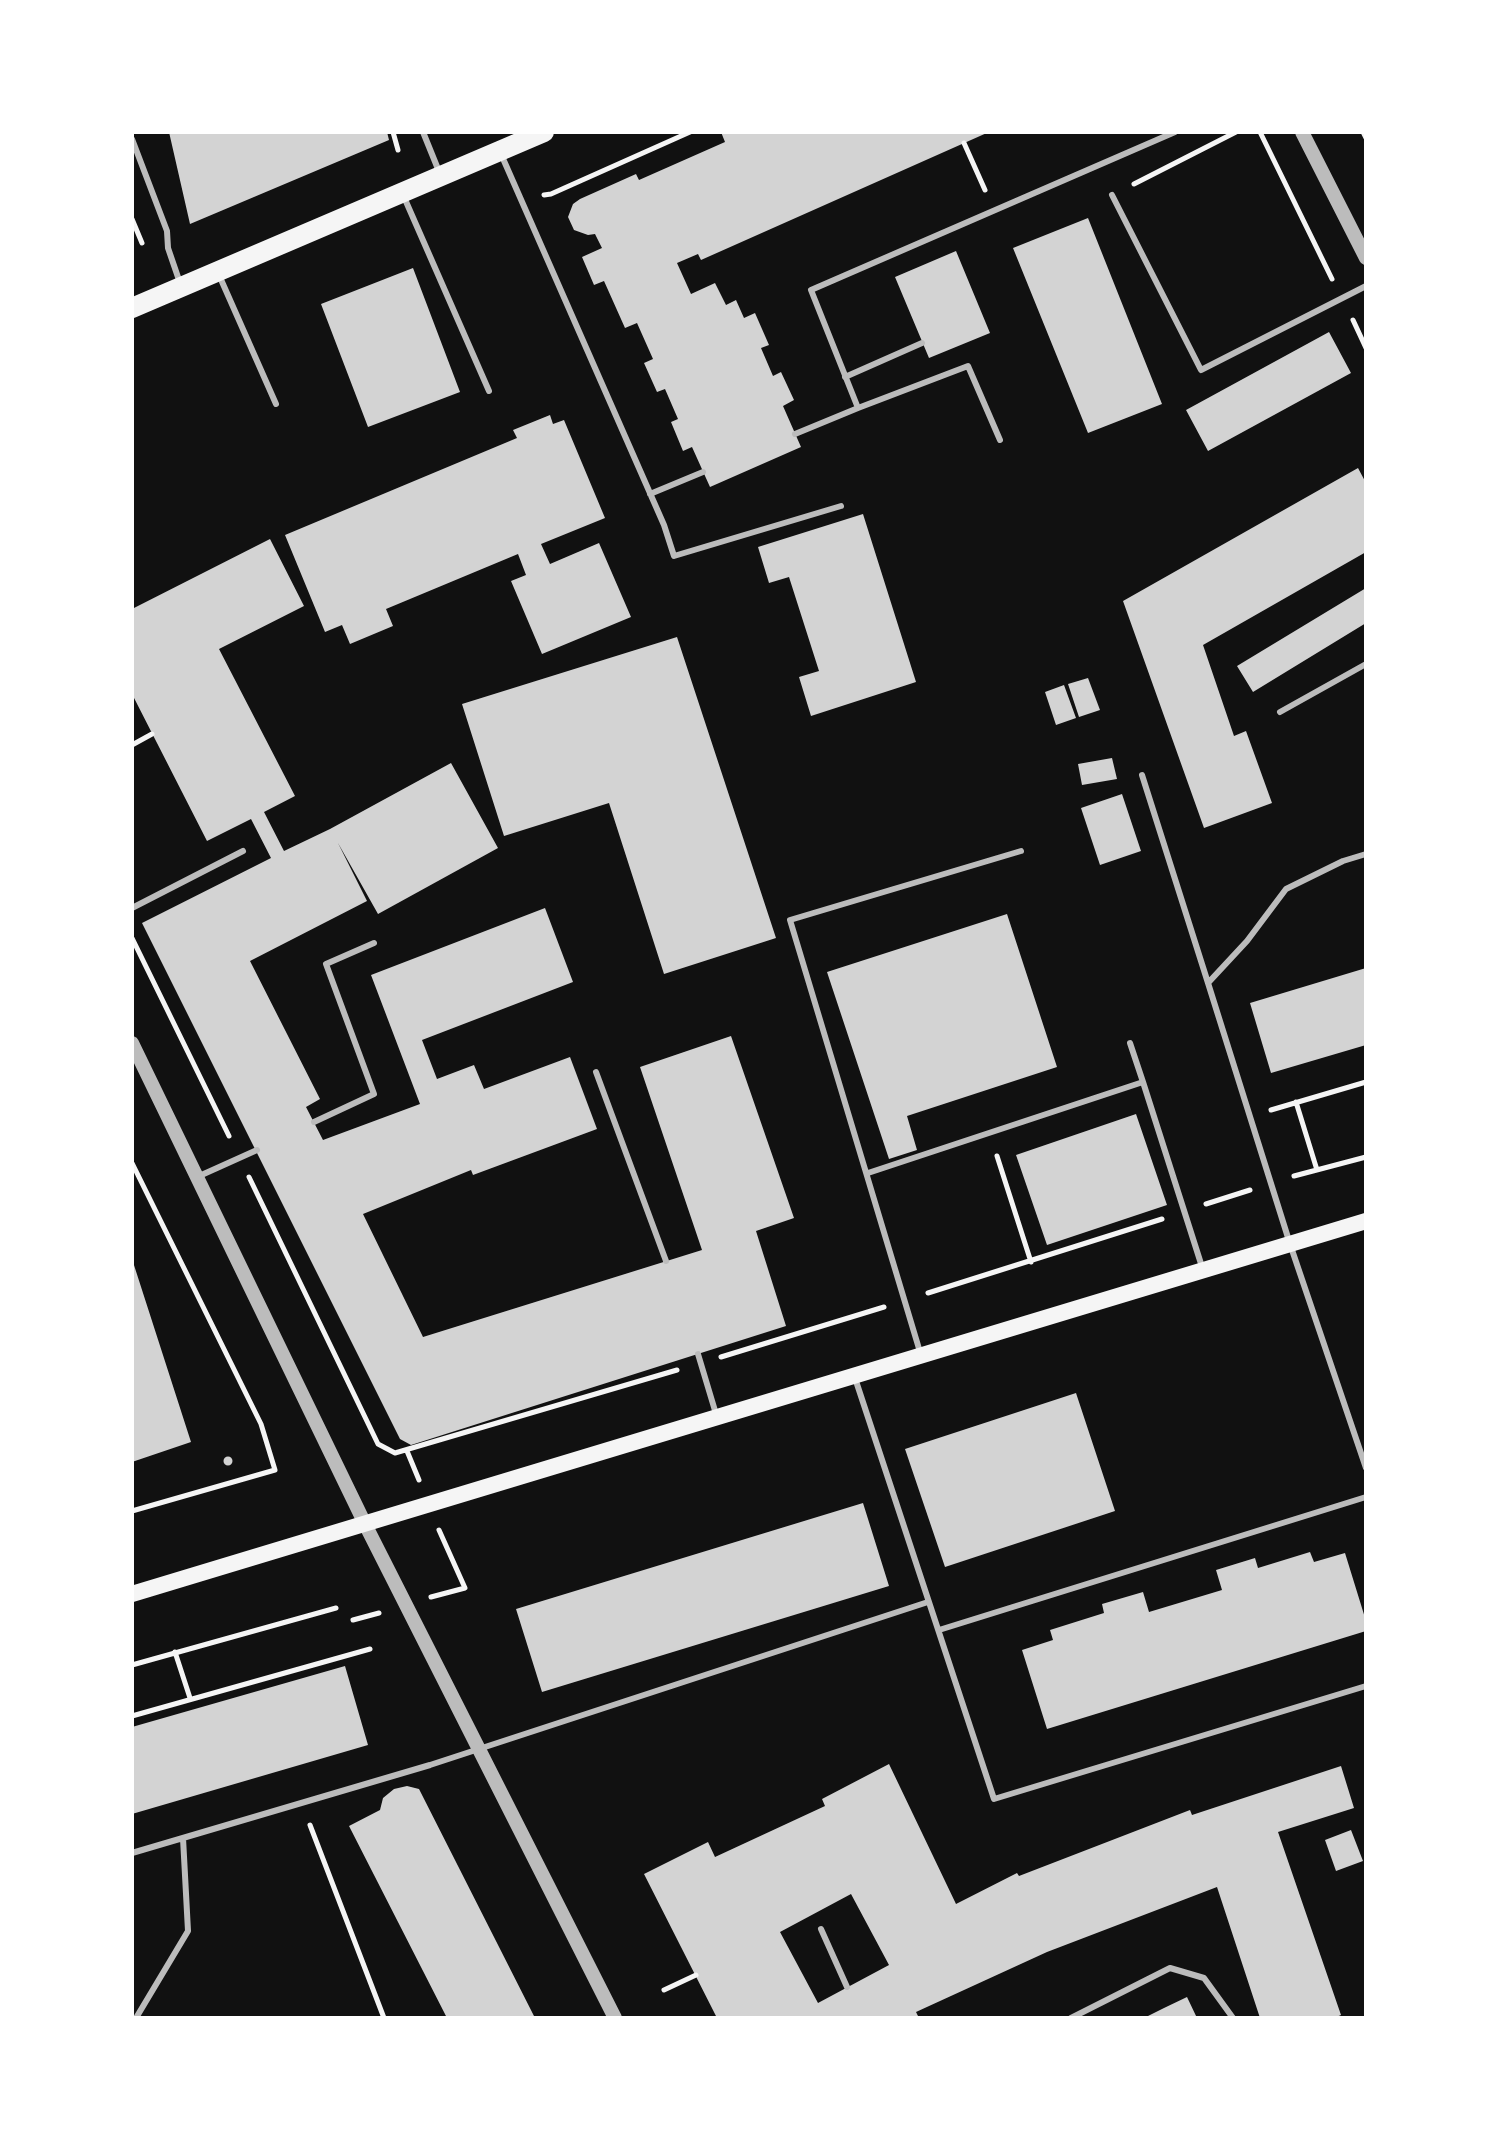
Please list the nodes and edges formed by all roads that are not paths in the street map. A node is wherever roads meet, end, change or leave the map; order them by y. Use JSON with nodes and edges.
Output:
{"nodes":[{"id":1,"x":423,"y":132,"type":"edge"},
{"id":2,"x":544,"y":132,"type":"edge"},
{"id":3,"x":1175,"y":132,"type":"edge"},
{"id":4,"x":1302,"y":132,"type":"edge"},
{"id":5,"x":132,"y":139,"type":"edge"},
{"id":6,"x":499,"y":151,"type":"junction"},
{"id":7,"x":441,"y":177,"type":"junction"},
{"id":8,"x":403,"y":194,"type":"junction"},
{"id":9,"x":1112,"y":195,"type":"road end"},
{"id":10,"x":1366,"y":258,"type":"edge"},
{"id":11,"x":218,"y":271,"type":"junction"},
{"id":12,"x":181,"y":286,"type":"junction"},
{"id":13,"x":1366,"y":286,"type":"edge"},
{"id":14,"x":132,"y":308,"type":"edge"},
{"id":15,"x":922,"y":343,"type":"dead end"},
{"id":16,"x":845,"y":377,"type":"junction"},
{"id":17,"x":489,"y":391,"type":"dead end"},
{"id":18,"x":276,"y":404,"type":"dead end"},
{"id":19,"x":858,"y":408,"type":"junction"},
{"id":20,"x":795,"y":434,"type":"dead end"},
{"id":21,"x":1000,"y":440,"type":"dead end"},
{"id":22,"x":703,"y":472,"type":"dead end"},
{"id":23,"x":650,"y":494,"type":"junction"},
{"id":24,"x":841,"y":506,"type":"dead end"},
{"id":25,"x":1366,"y":664,"type":"edge"},
{"id":26,"x":1280,"y":712,"type":"dead end"},
{"id":27,"x":1142,"y":775,"type":"dead end"},
{"id":28,"x":243,"y":851,"type":"dead end"},
{"id":29,"x":1021,"y":851,"type":"dead end"},
{"id":30,"x":1366,"y":854,"type":"edge"},
{"id":31,"x":132,"y":908,"type":"edge"},
{"id":32,"x":374,"y":943,"type":"dead end"},
{"id":33,"x":1208,"y":983,"type":"junction"},
{"id":34,"x":132,"y":1043,"type":"edge"},
{"id":35,"x":1130,"y":1043,"type":"dead end"},
{"id":36,"x":596,"y":1072,"type":"dead end"},
{"id":37,"x":1143,"y":1082,"type":"junction"},
{"id":38,"x":314,"y":1122,"type":"dead end"},
{"id":39,"x":257,"y":1150,"type":"dead end"},
{"id":40,"x":868,"y":1173,"type":"junction"},
{"id":41,"x":197,"y":1177,"type":"junction"},
{"id":42,"x":1366,"y":1221,"type":"edge"},
{"id":43,"x":1290,"y":1244,"type":"junction"},
{"id":44,"x":666,"y":1261,"type":"dead end"},
{"id":45,"x":1203,"y":1270,"type":"junction"},
{"id":46,"x":698,"y":1354,"type":"dead end"},
{"id":47,"x":921,"y":1355,"type":"junction"},
{"id":48,"x":854,"y":1376,"type":"junction"},
{"id":49,"x":717,"y":1417,"type":"junction"},
{"id":50,"x":1366,"y":1468,"type":"edge"},
{"id":51,"x":1366,"y":1497,"type":"edge"},
{"id":52,"x":365,"y":1524,"type":"junction"},
{"id":53,"x":132,"y":1594,"type":"edge"},
{"id":54,"x":928,"y":1602,"type":"junction"},
{"id":55,"x":939,"y":1630,"type":"junction"},
{"id":56,"x":1366,"y":1686,"type":"edge"},
{"id":57,"x":479,"y":1749,"type":"junction"},
{"id":58,"x":183,"y":1838,"type":"junction"},
{"id":59,"x":132,"y":1853,"type":"edge"},
{"id":60,"x":821,"y":1929,"type":"dead end"},
{"id":61,"x":847,"y":1987,"type":"dead end"},
{"id":62,"x":136,"y":2018,"type":"edge"},
{"id":63,"x":615,"y":2018,"type":"edge"},
{"id":64,"x":1071,"y":2018,"type":"edge"},
{"id":65,"x":1233,"y":2018,"type":"edge"}],
"edges":[{"from":1,"to":7,"type":"lane"},
{"from":2,"to":6,"type":"main road"},
{"from":3,"to":16,"type":"lane"},
{"from":4,"to":10,"type":"street"},
{"from":5,"to":12,"type":"lane"},
{"from":6,"to":7,"type":"main road"},
{"from":6,"to":23,"type":"lane"},
{"from":7,"to":8,"type":"main road"},
{"from":8,"to":11,"type":"main road"},
{"from":8,"to":17,"type":"lane"},
{"from":9,"to":13,"type":"lane"},
{"from":11,"to":12,"type":"main road"},
{"from":11,"to":18,"type":"lane"},
{"from":12,"to":14,"type":"main road"},
{"from":15,"to":16,"type":"lane"},
{"from":16,"to":19,"type":"lane"},
{"from":19,"to":20,"type":"lane"},
{"from":19,"to":21,"type":"lane"},
{"from":22,"to":23,"type":"lane"},
{"from":23,"to":24,"type":"lane"},
{"from":25,"to":26,"type":"lane"},
{"from":27,"to":33,"type":"lane"},
{"from":28,"to":31,"type":"lane"},
{"from":29,"to":40,"type":"lane"},
{"from":30,"to":33,"type":"lane"},
{"from":32,"to":38,"type":"lane"},
{"from":33,"to":43,"type":"lane"},
{"from":34,"to":41,"type":"street"},
{"from":35,"to":37,"type":"lane"},
{"from":36,"to":44,"type":"lane"},
{"from":37,"to":40,"type":"lane"},
{"from":37,"to":45,"type":"lane"},
{"from":39,"to":41,"type":"lane"},
{"from":40,"to":47,"type":"lane"},
{"from":41,"to":52,"type":"street"},
{"from":42,"to":43,"type":"main road"},
{"from":43,"to":45,"type":"main road"},
{"from":43,"to":50,"type":"lane"},
{"from":45,"to":47,"type":"main road"},
{"from":46,"to":49,"type":"lane"},
{"from":47,"to":48,"type":"main road"},
{"from":48,"to":49,"type":"main road"},
{"from":48,"to":54,"type":"lane"},
{"from":49,"to":52,"type":"main road"},
{"from":51,"to":55,"type":"lane"},
{"from":52,"to":53,"type":"main road"},
{"from":52,"to":57,"type":"street"},
{"from":54,"to":55,"type":"lane"},
{"from":54,"to":57,"type":"lane"},
{"from":55,"to":56,"type":"lane"},
{"from":57,"to":58,"type":"lane"},
{"from":57,"to":63,"type":"street"},
{"from":58,"to":59,"type":"lane"},
{"from":58,"to":62,"type":"lane"},
{"from":60,"to":61,"type":"lane"},
{"from":64,"to":65,"type":"lane"}]}
